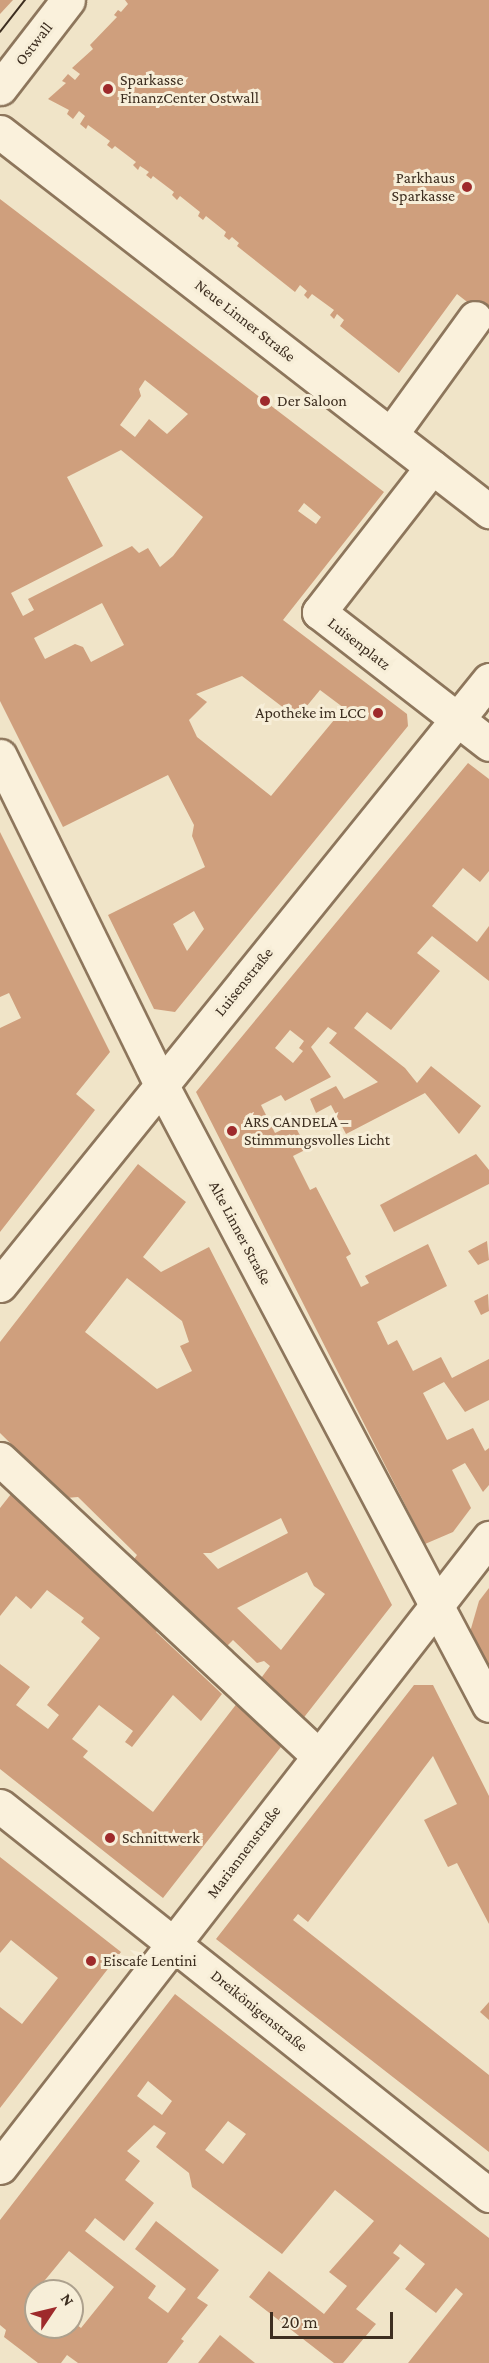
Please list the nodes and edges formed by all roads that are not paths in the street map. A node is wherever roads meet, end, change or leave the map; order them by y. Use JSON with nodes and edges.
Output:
{"nodes":[{"id":1,"x":68,"y":0,"type":"edge"},
{"id":2,"x":0,"y":88,"type":"edge"},
{"id":3,"x":0,"y":132,"type":"edge"},
{"id":4,"x":475,"y":318,"type":"dead end"},
{"id":5,"x":391,"y":434,"type":"junction"},
{"id":6,"x":432,"y":467,"type":"junction"},
{"id":7,"x":489,"y":511,"type":"edge"},
{"id":8,"x":489,"y":680,"type":"edge"},
{"id":9,"x":457,"y":720,"type":"junction"},
{"id":10,"x":489,"y":744,"type":"edge"},
{"id":11,"x":0,"y":756,"type":"edge"},
{"id":12,"x":161,"y":1084,"type":"junction"},
{"id":13,"x":0,"y":1285,"type":"edge"},
{"id":14,"x":0,"y":1459,"type":"edge"},
{"id":15,"x":489,"y":1538,"type":"edge"},
{"id":16,"x":437,"y":1604,"type":"junction"},
{"id":17,"x":489,"y":1705,"type":"edge"},
{"id":18,"x":317,"y":1755,"type":"junction"},
{"id":19,"x":0,"y":1806,"type":"edge"},
{"id":20,"x":174,"y":1944,"type":"junction"},
{"id":21,"x":0,"y":2167,"type":"edge"},
{"id":22,"x":489,"y":2195,"type":"edge"}],
"edges":[{"from":1,"to":2,"type":"street","name":"Ostwall"},
{"from":3,"to":5,"type":"street","name":"Neue Linner Straße"},
{"from":4,"to":5,"type":"street"},
{"from":5,"to":6,"type":"street","name":"Neue Linner Straße"},
{"from":6,"to":7,"type":"street","name":"Neue Linner Straße"},
{"from":6,"to":9,"type":"street","name":"Luisenplatz"},
{"from":8,"to":9,"type":"street","name":"Luisenstraße"},
{"from":9,"to":10,"type":"street","name":"Luisenplatz"},
{"from":9,"to":12,"type":"street","name":"Luisenstraße"},
{"from":11,"to":12,"type":"street","name":"Alte Linner Straße"},
{"from":12,"to":13,"type":"street","name":"Luisenstraße"},
{"from":12,"to":16,"type":"street","name":"Alte Linner Straße"},
{"from":14,"to":18,"type":"street"},
{"from":15,"to":16,"type":"street","name":"Mariannenstraße"},
{"from":16,"to":17,"type":"street","name":"Alte Linner Straße"},
{"from":16,"to":18,"type":"street","name":"Mariannenstraße"},
{"from":18,"to":20,"type":"street","name":"Mariannenstraße"},
{"from":19,"to":20,"type":"street","name":"Dreikönigenstraße"},
{"from":20,"to":21,"type":"street","name":"Mariannenstraße"},
{"from":20,"to":22,"type":"street","name":"Dreikönigenstraße"}]}
